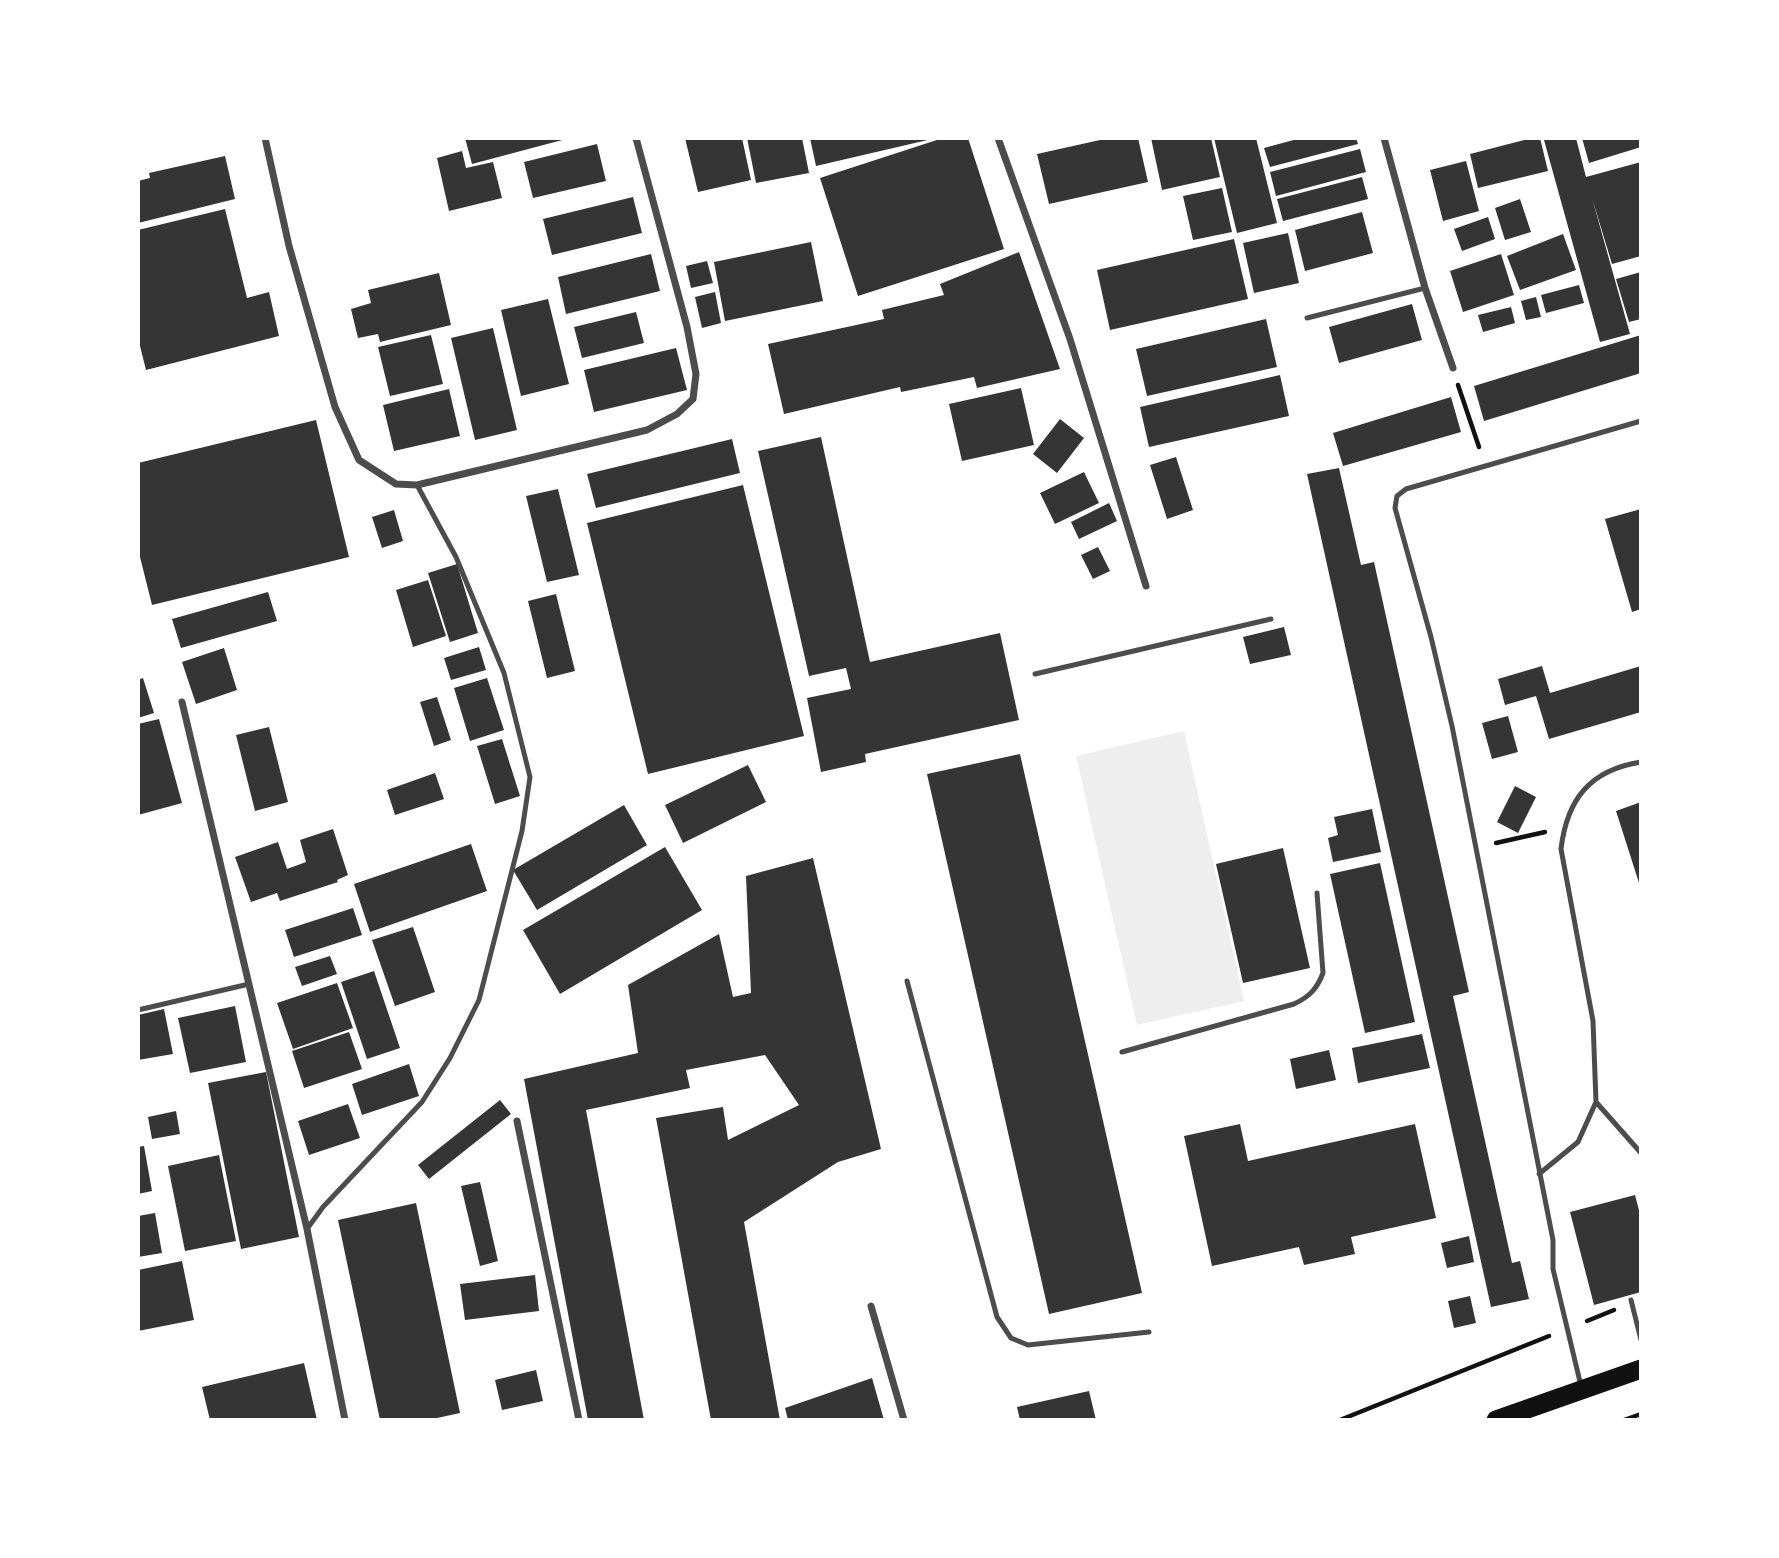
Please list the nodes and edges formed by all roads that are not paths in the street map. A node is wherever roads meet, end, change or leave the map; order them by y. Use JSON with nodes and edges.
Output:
{"nodes":[{"id":1,"x":265,"y":138,"type":"edge"},
{"id":2,"x":636,"y":138,"type":"edge"},
{"id":3,"x":998,"y":138,"type":"edge"},
{"id":4,"x":1384,"y":138,"type":"edge"},
{"id":5,"x":1425,"y":288,"type":"junction"},
{"id":6,"x":1307,"y":318,"type":"dead end"},
{"id":7,"x":1453,"y":368,"type":"road end"},
{"id":8,"x":1641,"y":421,"type":"edge"},
{"id":9,"x":416,"y":485,"type":"junction"},
{"id":10,"x":1146,"y":586,"type":"dead end"},
{"id":11,"x":1271,"y":620,"type":"dead end"},
{"id":12,"x":1035,"y":674,"type":"dead end"},
{"id":13,"x":182,"y":702,"type":"dead end"},
{"id":14,"x":1641,"y":762,"type":"edge"},
{"id":15,"x":1317,"y":893,"type":"dead end"},
{"id":16,"x":907,"y":981,"type":"dead end"},
{"id":17,"x":249,"y":985,"type":"junction"},
{"id":18,"x":138,"y":1010,"type":"edge"},
{"id":19,"x":1122,"y":1052,"type":"dead end"},
{"id":20,"x":1596,"y":1102,"type":"junction"},
{"id":21,"x":517,"y":1121,"type":"dead end"},
{"id":22,"x":1641,"y":1153,"type":"edge"},
{"id":23,"x":1539,"y":1174,"type":"junction"},
{"id":24,"x":307,"y":1229,"type":"junction"},
{"id":25,"x":1631,"y":1301,"type":"road end"},
{"id":26,"x":871,"y":1306,"type":"dead end"},
{"id":27,"x":1149,"y":1332,"type":"dead end"},
{"id":28,"x":1641,"y":1340,"type":"edge"},
{"id":29,"x":1641,"y":1369,"type":"edge"},
{"id":30,"x":1582,"y":1390,"type":"junction"},
{"id":31,"x":345,"y":1420,"type":"edge"},
{"id":32,"x":579,"y":1420,"type":"edge"},
{"id":33,"x":904,"y":1420,"type":"edge"},
{"id":34,"x":1496,"y":1420,"type":"edge"}],
"edges":[{"from":1,"to":9,"type":"street"},
{"from":2,"to":9,"type":"street"},
{"from":3,"to":10,"type":"street"},
{"from":4,"to":5,"type":"street"},
{"from":5,"to":6,"type":"lane"},
{"from":5,"to":7,"type":"street"},
{"from":8,"to":23,"type":"lane"},
{"from":9,"to":24,"type":"lane"},
{"from":11,"to":12,"type":"lane"},
{"from":13,"to":17,"type":"street"},
{"from":14,"to":20,"type":"lane"},
{"from":15,"to":19,"type":"lane"},
{"from":16,"to":27,"type":"lane"},
{"from":17,"to":18,"type":"lane"},
{"from":17,"to":24,"type":"street"},
{"from":20,"to":22,"type":"lane"},
{"from":20,"to":23,"type":"lane"},
{"from":21,"to":32,"type":"street"},
{"from":23,"to":30,"type":"lane"},
{"from":24,"to":31,"type":"street"},
{"from":25,"to":28,"type":"lane"},
{"from":26,"to":33,"type":"street"},
{"from":29,"to":30,"type":"highway"},
{"from":30,"to":34,"type":"highway"}]}
